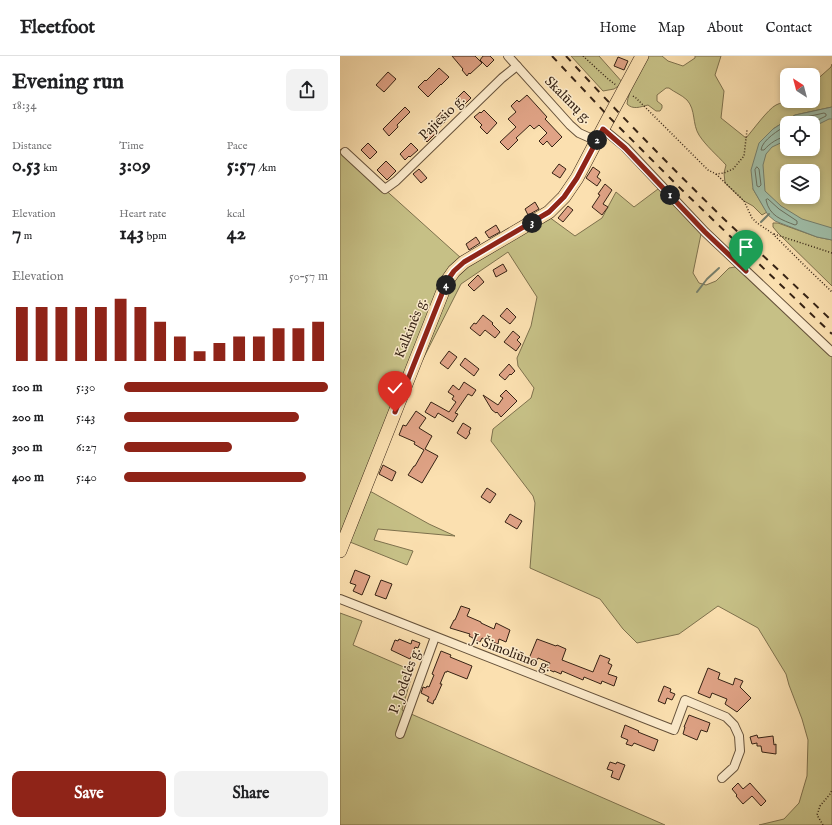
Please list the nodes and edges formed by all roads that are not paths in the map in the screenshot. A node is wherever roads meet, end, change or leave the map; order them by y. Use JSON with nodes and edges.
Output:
{"nodes":[{"id":1,"x":508,"y":56,"type":"edge"},
{"id":2,"x":642,"y":56,"type":"edge"},
{"id":3,"x":517,"y":66,"type":"junction"},
{"id":4,"x":603,"y":129,"type":"junction"},
{"id":5,"x":596,"y":141,"type":"junction"},
{"id":6,"x":345,"y":152,"type":"dead end"},
{"id":7,"x":832,"y":352,"type":"edge"},
{"id":8,"x":340,"y":551,"type":"edge"},
{"id":9,"x":340,"y":599,"type":"edge"},
{"id":10,"x":434,"y":637,"type":"junction"},
{"id":11,"x":400,"y":734,"type":"dead end"},
{"id":12,"x":722,"y":778,"type":"dead end"}],
"edges":[{"from":1,"to":3,"type":"street","name":"Skalūnų g."},
{"from":2,"to":4,"type":"main road","name":"Kalkinės g."},
{"from":3,"to":5,"type":"street","name":"Skalūnų g."},
{"from":3,"to":6,"type":"street","name":"Pajiesio g."},
{"from":4,"to":5,"type":"main road","name":"Kalkinės g."},
{"from":4,"to":7,"type":"street"},
{"from":5,"to":8,"type":"main road","name":"Kalkinės g."},
{"from":9,"to":10,"type":"street","name":"J. Šimoliūno g."},
{"from":10,"to":11,"type":"street","name":"P. Jodelės g."},
{"from":10,"to":12,"type":"street","name":"J. Šimoliūno g."}]}
